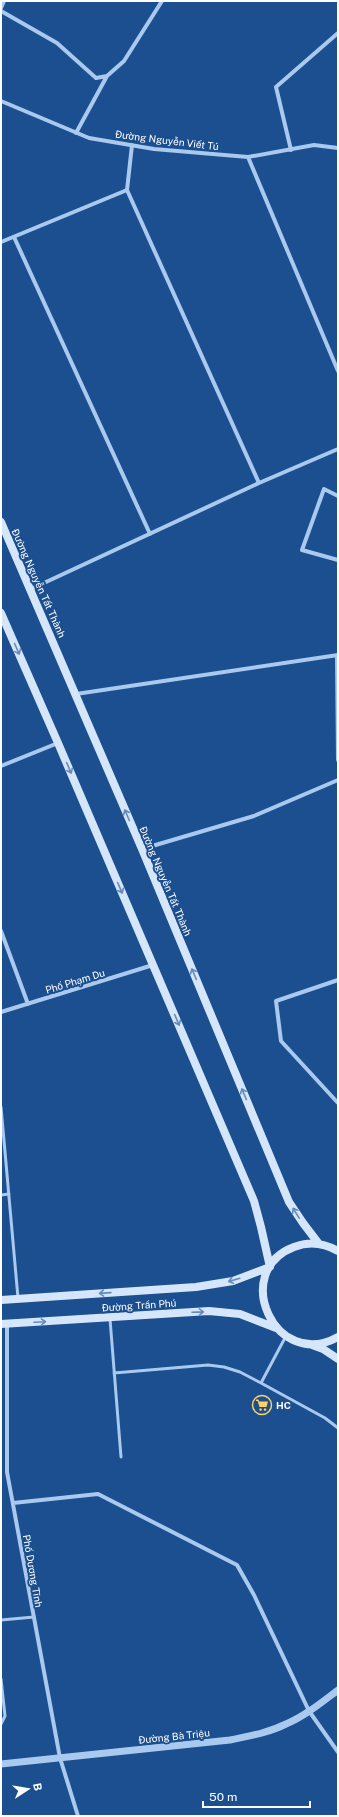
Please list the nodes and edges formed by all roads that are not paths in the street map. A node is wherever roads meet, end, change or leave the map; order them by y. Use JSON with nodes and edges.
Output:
{"nodes":[{"id":1,"x":4,"y":1,"type":"edge"},
{"id":2,"x":162,"y":1,"type":"edge"},
{"id":3,"x":1,"y":8,"type":"edge"},
{"id":4,"x":1,"y":11,"type":"edge"},
{"id":5,"x":338,"y":33,"type":"edge"},
{"id":6,"x":107,"y":76,"type":"junction"},
{"id":7,"x":1,"y":101,"type":"edge"},
{"id":8,"x":76,"y":133,"type":"junction"},
{"id":9,"x":132,"y":145,"type":"junction"},
{"id":10,"x":338,"y":148,"type":"edge"},
{"id":11,"x":291,"y":150,"type":"junction"},
{"id":12,"x":248,"y":158,"type":"junction"},
{"id":13,"x":127,"y":190,"type":"junction"},
{"id":14,"x":14,"y":237,"type":"junction"},
{"id":15,"x":1,"y":242,"type":"edge"},
{"id":16,"x":338,"y":371,"type":"edge"},
{"id":17,"x":338,"y":449,"type":"edge"},
{"id":18,"x":259,"y":483,"type":"junction"},
{"id":19,"x":338,"y":496,"type":"edge"},
{"id":20,"x":1,"y":522,"type":"edge"},
{"id":21,"x":3,"y":533,"type":"edge"},
{"id":22,"x":150,"y":534,"type":"junction"},
{"id":23,"x":338,"y":560,"type":"edge"},
{"id":24,"x":31,"y":589,"type":"junction"},
{"id":25,"x":1,"y":614,"type":"edge"},
{"id":26,"x":338,"y":655,"type":"edge"},
{"id":27,"x":76,"y":694,"type":"junction"},
{"id":28,"x":58,"y":743,"type":"junction"},
{"id":29,"x":338,"y":760,"type":"edge"},
{"id":30,"x":1,"y":766,"type":"edge"},
{"id":31,"x":338,"y":780,"type":"edge"},
{"id":32,"x":142,"y":849,"type":"junction"},
{"id":33,"x":1,"y":931,"type":"edge"},
{"id":34,"x":153,"y":965,"type":"junction"},
{"id":35,"x":338,"y":980,"type":"edge"},
{"id":36,"x":28,"y":1004,"type":"junction"},
{"id":37,"x":1,"y":1012,"type":"edge"},
{"id":38,"x":338,"y":1103,"type":"edge"},
{"id":39,"x":1,"y":1107,"type":"edge"},
{"id":40,"x":9,"y":1194,"type":"junction"},
{"id":41,"x":1,"y":1195,"type":"edge"},
{"id":42,"x":319,"y":1244,"type":"junction"},
{"id":43,"x":338,"y":1250,"type":"edge"},
{"id":44,"x":270,"y":1267,"type":"junction"},
{"id":45,"x":18,"y":1299,"type":"junction"},
{"id":46,"x":1,"y":1300,"type":"edge"},
{"id":47,"x":109,"y":1317,"type":"junction"},
{"id":48,"x":4,"y":1324,"type":"edge"},
{"id":49,"x":276,"y":1328,"type":"junction"},
{"id":50,"x":286,"y":1336,"type":"junction"},
{"id":51,"x":338,"y":1337,"type":"edge"},
{"id":52,"x":305,"y":1343,"type":"junction"},
{"id":53,"x":338,"y":1358,"type":"edge"},
{"id":54,"x":114,"y":1373,"type":"junction"},
{"id":55,"x":261,"y":1383,"type":"junction"},
{"id":56,"x":338,"y":1428,"type":"edge"},
{"id":57,"x":121,"y":1457,"type":"dead end"},
{"id":58,"x":13,"y":1503,"type":"junction"},
{"id":59,"x":34,"y":1617,"type":"junction"},
{"id":60,"x":1,"y":1620,"type":"edge"},
{"id":61,"x":1,"y":1679,"type":"edge"},
{"id":62,"x":338,"y":1690,"type":"edge"},
{"id":63,"x":309,"y":1711,"type":"junction"},
{"id":64,"x":1,"y":1724,"type":"edge"},
{"id":65,"x":338,"y":1752,"type":"edge"},
{"id":66,"x":60,"y":1758,"type":"junction"},
{"id":67,"x":1,"y":1764,"type":"edge"},
{"id":68,"x":78,"y":1816,"type":"edge"}],
"edges":[{"from":1,"to":3,"type":"street"},
{"from":2,"to":6,"type":"street"},
{"from":4,"to":6,"type":"street"},
{"from":5,"to":11,"type":"street"},
{"from":6,"to":8,"type":"street"},
{"from":7,"to":8,"type":"street","name":"Đường Nguyễn Viết Tú"},
{"from":8,"to":9,"type":"street","name":"Đường Nguyễn Viết Tú"},
{"from":9,"to":12,"type":"street","name":"Đường Nguyễn Viết Tú"},
{"from":9,"to":13,"type":"street"},
{"from":10,"to":11,"type":"street","name":"Đường Nguyễn Viết Tú"},
{"from":11,"to":12,"type":"street","name":"Đường Nguyễn Viết Tú"},
{"from":12,"to":16,"type":"street"},
{"from":13,"to":14,"type":"street"},
{"from":13,"to":18,"type":"street"},
{"from":14,"to":15,"type":"street"},
{"from":14,"to":22,"type":"street"},
{"from":17,"to":18,"type":"street"},
{"from":18,"to":22,"type":"street"},
{"from":19,"to":23,"type":"street"},
{"from":20,"to":21,"type":"main road","name":"Đường Nguyễn Tất Thành"},
{"from":21,"to":24,"type":"main road","name":"Đường Nguyễn Tất Thành"},
{"from":22,"to":24,"type":"street"},
{"from":24,"to":27,"type":"main road","name":"Đường Nguyễn Tất Thành"},
{"from":25,"to":28,"type":"main road","one_way":true},
{"from":26,"to":27,"type":"street"},
{"from":26,"to":29,"type":"street"},
{"from":32,"to":27,"type":"main road","name":"Đường Nguyễn Tất Thành","one_way":true},
{"from":28,"to":30,"type":"street"},
{"from":28,"to":34,"type":"main road","one_way":true},
{"from":31,"to":32,"type":"street"},
{"from":42,"to":32,"type":"main road","name":"Đường Nguyễn Tất Thành","one_way":true},
{"from":33,"to":36,"type":"street"},
{"from":34,"to":36,"type":"street","name":"Phố Phạm Du"},
{"from":34,"to":44,"type":"main road","one_way":true},
{"from":35,"to":38,"type":"street"},
{"from":36,"to":37,"type":"street","name":"Phố Phạm Du"},
{"from":39,"to":40,"type":"lane"},
{"from":40,"to":41,"type":"lane"},
{"from":40,"to":45,"type":"lane"},
{"from":42,"to":43,"type":"main road"},
{"from":42,"to":44,"type":"main road"},
{"from":44,"to":45,"type":"main road","name":"Đường Trần Phú","one_way":true},
{"from":44,"to":49,"type":"main road"},
{"from":45,"to":46,"type":"main road","name":"Đường Trần Phú"},
{"from":48,"to":47,"type":"main road","name":"Đường Trần Phú","one_way":true},
{"from":47,"to":49,"type":"main road","name":"Đường Trần Phú","one_way":true},
{"from":47,"to":54,"type":"lane"},
{"from":48,"to":58,"type":"street","name":"Phố Dương Tĩnh"},
{"from":49,"to":50,"type":"main road"},
{"from":50,"to":52,"type":"main road"},
{"from":50,"to":55,"type":"lane"},
{"from":51,"to":52,"type":"main road"},
{"from":52,"to":53,"type":"main road"},
{"from":54,"to":55,"type":"lane"},
{"from":54,"to":57,"type":"lane"},
{"from":55,"to":56,"type":"lane"},
{"from":58,"to":59,"type":"street","name":"Phố Dương Tĩnh"},
{"from":58,"to":63,"type":"street"},
{"from":59,"to":60,"type":"lane"},
{"from":59,"to":66,"type":"street","name":"Phố Dương Tĩnh"},
{"from":61,"to":64,"type":"lane"},
{"from":62,"to":63,"type":"street","name":"Đường Bà Triệu"},
{"from":63,"to":65,"type":"street"},
{"from":63,"to":66,"type":"street","name":"Đường Bà Triệu"},
{"from":66,"to":67,"type":"street","name":"Đường Bà Triệu"},
{"from":66,"to":68,"type":"street","name":"Phố Dương Tĩnh"}]}
